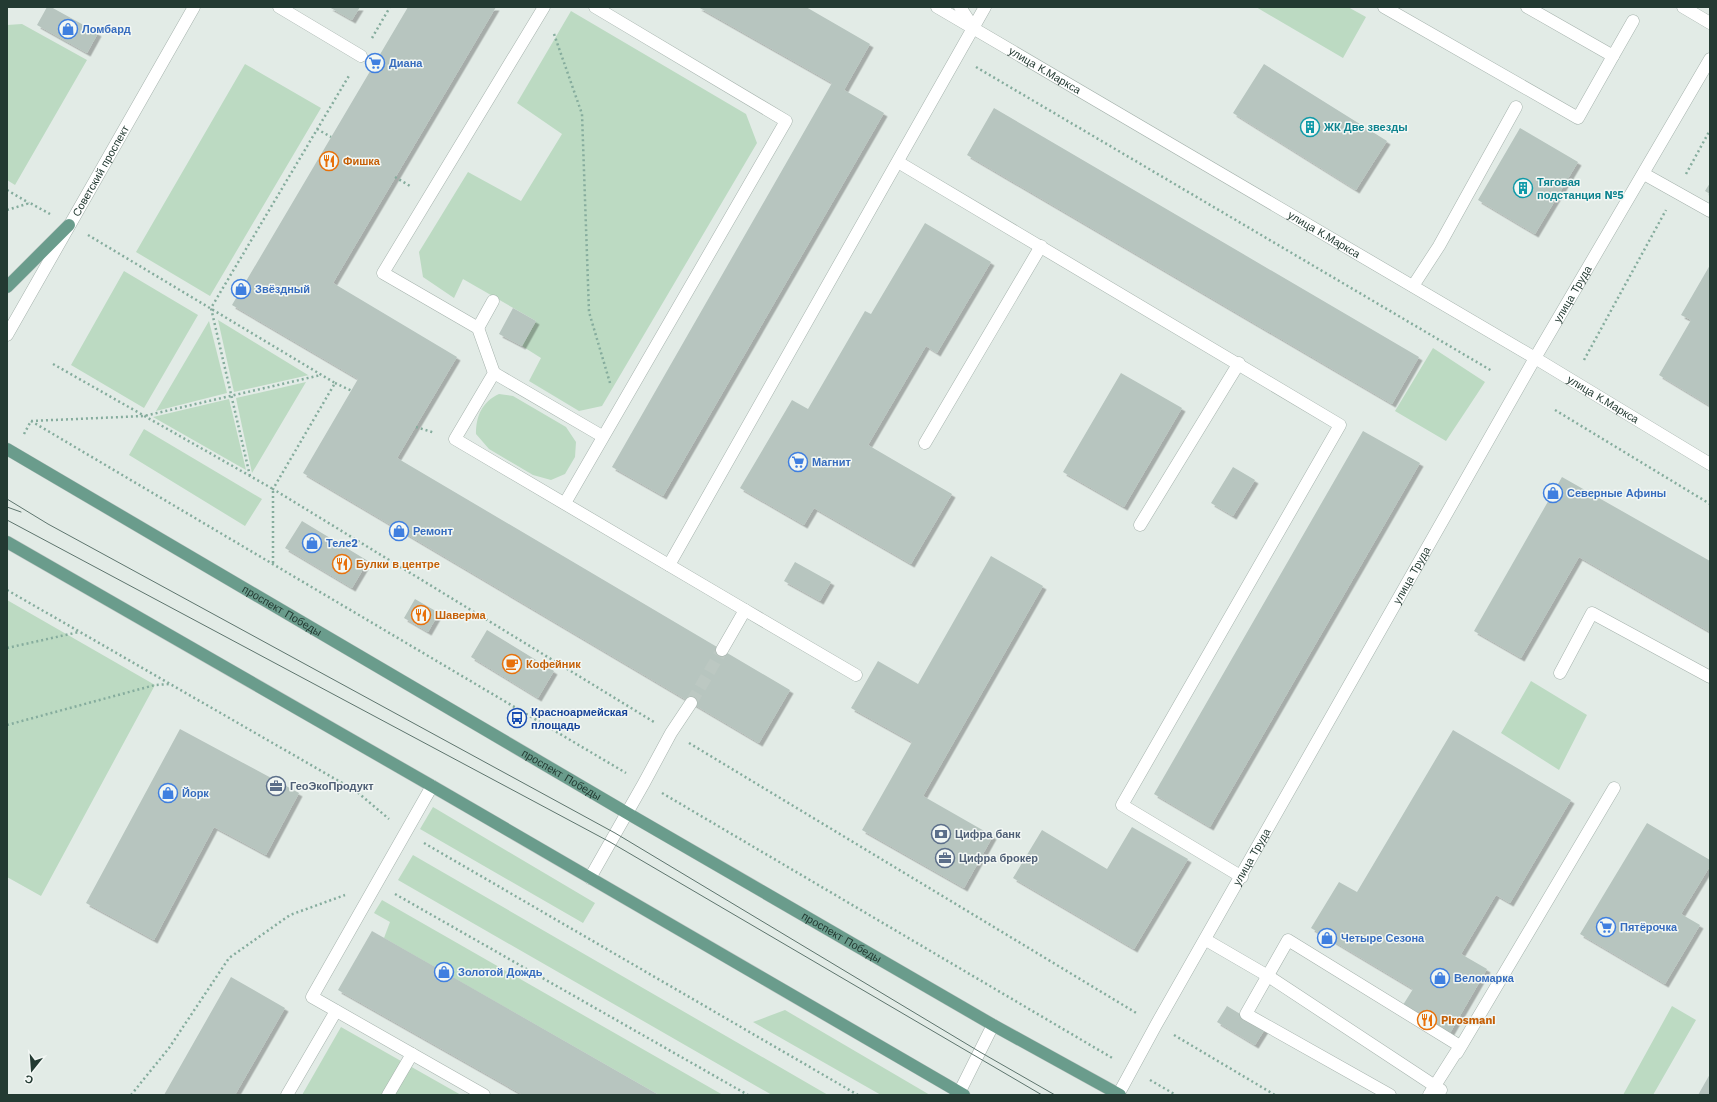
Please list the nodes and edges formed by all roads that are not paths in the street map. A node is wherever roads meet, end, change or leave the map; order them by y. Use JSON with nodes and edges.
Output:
{"nodes":[{"id":1,"x":194,"y":7,"type":"edge"},
{"id":2,"x":279,"y":7,"type":"edge"},
{"id":3,"x":544,"y":7,"type":"edge"},
{"id":4,"x":595,"y":7,"type":"edge"},
{"id":5,"x":937,"y":7,"type":"edge"},
{"id":6,"x":960,"y":7,"type":"edge"},
{"id":7,"x":984,"y":7,"type":"edge"},
{"id":8,"x":1384,"y":7,"type":"edge"},
{"id":9,"x":1527,"y":7,"type":"edge"},
{"id":10,"x":1683,"y":7,"type":"edge"},
{"id":11,"x":1633,"y":21,"type":"dead end"},
{"id":12,"x":1710,"y":23,"type":"edge"},
{"id":13,"x":973,"y":27,"type":"junction"},
{"id":14,"x":362,"y":56,"type":"road end"},
{"id":15,"x":1613,"y":56,"type":"junction"},
{"id":16,"x":1710,"y":59,"type":"edge"},
{"id":17,"x":1516,"y":107,"type":"dead end"},
{"id":18,"x":898,"y":162,"type":"junction"},
{"id":19,"x":1644,"y":174,"type":"junction"},
{"id":20,"x":1710,"y":211,"type":"edge"},
{"id":21,"x":70,"y":225,"type":"junction"},
{"id":22,"x":1041,"y":246,"type":"junction"},
{"id":23,"x":7,"y":286,"type":"edge"},
{"id":24,"x":1414,"y":286,"type":"junction"},
{"id":25,"x":493,"y":301,"type":"dead end"},
{"id":26,"x":478,"y":328,"type":"junction"},
{"id":27,"x":7,"y":335,"type":"edge"},
{"id":28,"x":1535,"y":358,"type":"junction"},
{"id":29,"x":1239,"y":363,"type":"junction"},
{"id":30,"x":494,"y":373,"type":"junction"},
{"id":31,"x":602,"y":436,"type":"junction"},
{"id":32,"x":925,"y":443,"type":"dead end"},
{"id":33,"x":7,"y":449,"type":"edge"},
{"id":34,"x":1710,"y":464,"type":"edge"},
{"id":35,"x":565,"y":503,"type":"junction"},
{"id":36,"x":1140,"y":525,"type":"dead end"},
{"id":37,"x":7,"y":542,"type":"edge"},
{"id":38,"x":669,"y":565,"type":"junction"},
{"id":39,"x":745,"y":610,"type":"junction"},
{"id":40,"x":722,"y":650,"type":"tunnel mouth"},
{"id":41,"x":1560,"y":673,"type":"dead end"},
{"id":42,"x":856,"y":674,"type":"dead end"},
{"id":43,"x":1710,"y":676,"type":"edge"},
{"id":44,"x":691,"y":703,"type":"tunnel mouth"},
{"id":45,"x":432,"y":786,"type":"junction"},
{"id":46,"x":1614,"y":788,"type":"dead end"},
{"id":47,"x":627,"y":813,"type":"junction"},
{"id":48,"x":1242,"y":877,"type":"junction"},
{"id":49,"x":590,"y":878,"type":"junction"},
{"id":50,"x":1206,"y":940,"type":"junction"},
{"id":51,"x":1268,"y":976,"type":"junction"},
{"id":52,"x":336,"y":1011,"type":"junction"},
{"id":53,"x":993,"y":1025,"type":"junction"},
{"id":54,"x":1460,"y":1046,"type":"junction"},
{"id":55,"x":412,"y":1054,"type":"junction"},
{"id":56,"x":1437,"y":1092,"type":"edge"},
{"id":57,"x":960,"y":1094,"type":"edge"},
{"id":58,"x":287,"y":1095,"type":"edge"},
{"id":59,"x":388,"y":1095,"type":"edge"},
{"id":60,"x":484,"y":1095,"type":"edge"},
{"id":61,"x":1119,"y":1095,"type":"edge"},
{"id":62,"x":1390,"y":1095,"type":"edge"}],
"edges":[{"from":1,"to":21,"type":"street","name":"Советский проспект"},
{"from":2,"to":14,"type":"street"},
{"from":3,"to":26,"type":"street"},
{"from":4,"to":31,"type":"street"},
{"from":5,"to":13,"type":"street","name":"улица К.Маркса"},
{"from":6,"to":13,"type":"street"},
{"from":7,"to":13,"type":"street"},
{"from":8,"to":15,"type":"street"},
{"from":9,"to":15,"type":"street"},
{"from":10,"to":12,"type":"street"},
{"from":11,"to":15,"type":"street"},
{"from":13,"to":18,"type":"street"},
{"from":13,"to":24,"type":"street","name":"улица К.Маркса"},
{"from":16,"to":19,"type":"street","name":"улица Труда"},
{"from":17,"to":24,"type":"street"},
{"from":18,"to":22,"type":"street"},
{"from":18,"to":38,"type":"street"},
{"from":19,"to":20,"type":"street"},
{"from":19,"to":28,"type":"street","name":"улица Труда"},
{"from":21,"to":23,"type":"main road"},
{"from":21,"to":27,"type":"street","name":"Советский проспект"},
{"from":22,"to":29,"type":"street"},
{"from":22,"to":32,"type":"street"},
{"from":24,"to":28,"type":"street","name":"улица К.Маркса"},
{"from":25,"to":26,"type":"street"},
{"from":26,"to":30,"type":"street"},
{"from":28,"to":34,"type":"street","name":"улица К.Маркса"},
{"from":28,"to":48,"type":"street","name":"улица Труда"},
{"from":29,"to":36,"type":"street"},
{"from":29,"to":48,"type":"street"},
{"from":30,"to":31,"type":"street"},
{"from":30,"to":35,"type":"street"},
{"from":31,"to":35,"type":"street"},
{"from":33,"to":47,"type":"main road","name":"проспект Победы"},
{"from":35,"to":38,"type":"street"},
{"from":37,"to":45,"type":"main road"},
{"from":38,"to":39,"type":"street"},
{"from":39,"to":40,"type":"street"},
{"from":39,"to":42,"type":"street"},
{"from":41,"to":43,"type":"street"},
{"from":44,"to":47,"type":"street"},
{"from":45,"to":49,"type":"main road"},
{"from":45,"to":52,"type":"street"},
{"from":46,"to":54,"type":"street"},
{"from":47,"to":49,"type":"street"},
{"from":47,"to":53,"type":"main road","name":"проспект Победы"},
{"from":48,"to":50,"type":"street","name":"улица Труда"},
{"from":49,"to":57,"type":"main road"},
{"from":50,"to":51,"type":"street"},
{"from":50,"to":61,"type":"street","name":"улица Труда"},
{"from":51,"to":54,"type":"street"},
{"from":51,"to":56,"type":"street"},
{"from":51,"to":62,"type":"street"},
{"from":52,"to":55,"type":"street"},
{"from":52,"to":58,"type":"street"},
{"from":53,"to":57,"type":"street"},
{"from":53,"to":61,"type":"main road","name":"проспект Победы"},
{"from":54,"to":56,"type":"street"},
{"from":55,"to":59,"type":"street"},
{"from":55,"to":60,"type":"street"}]}
